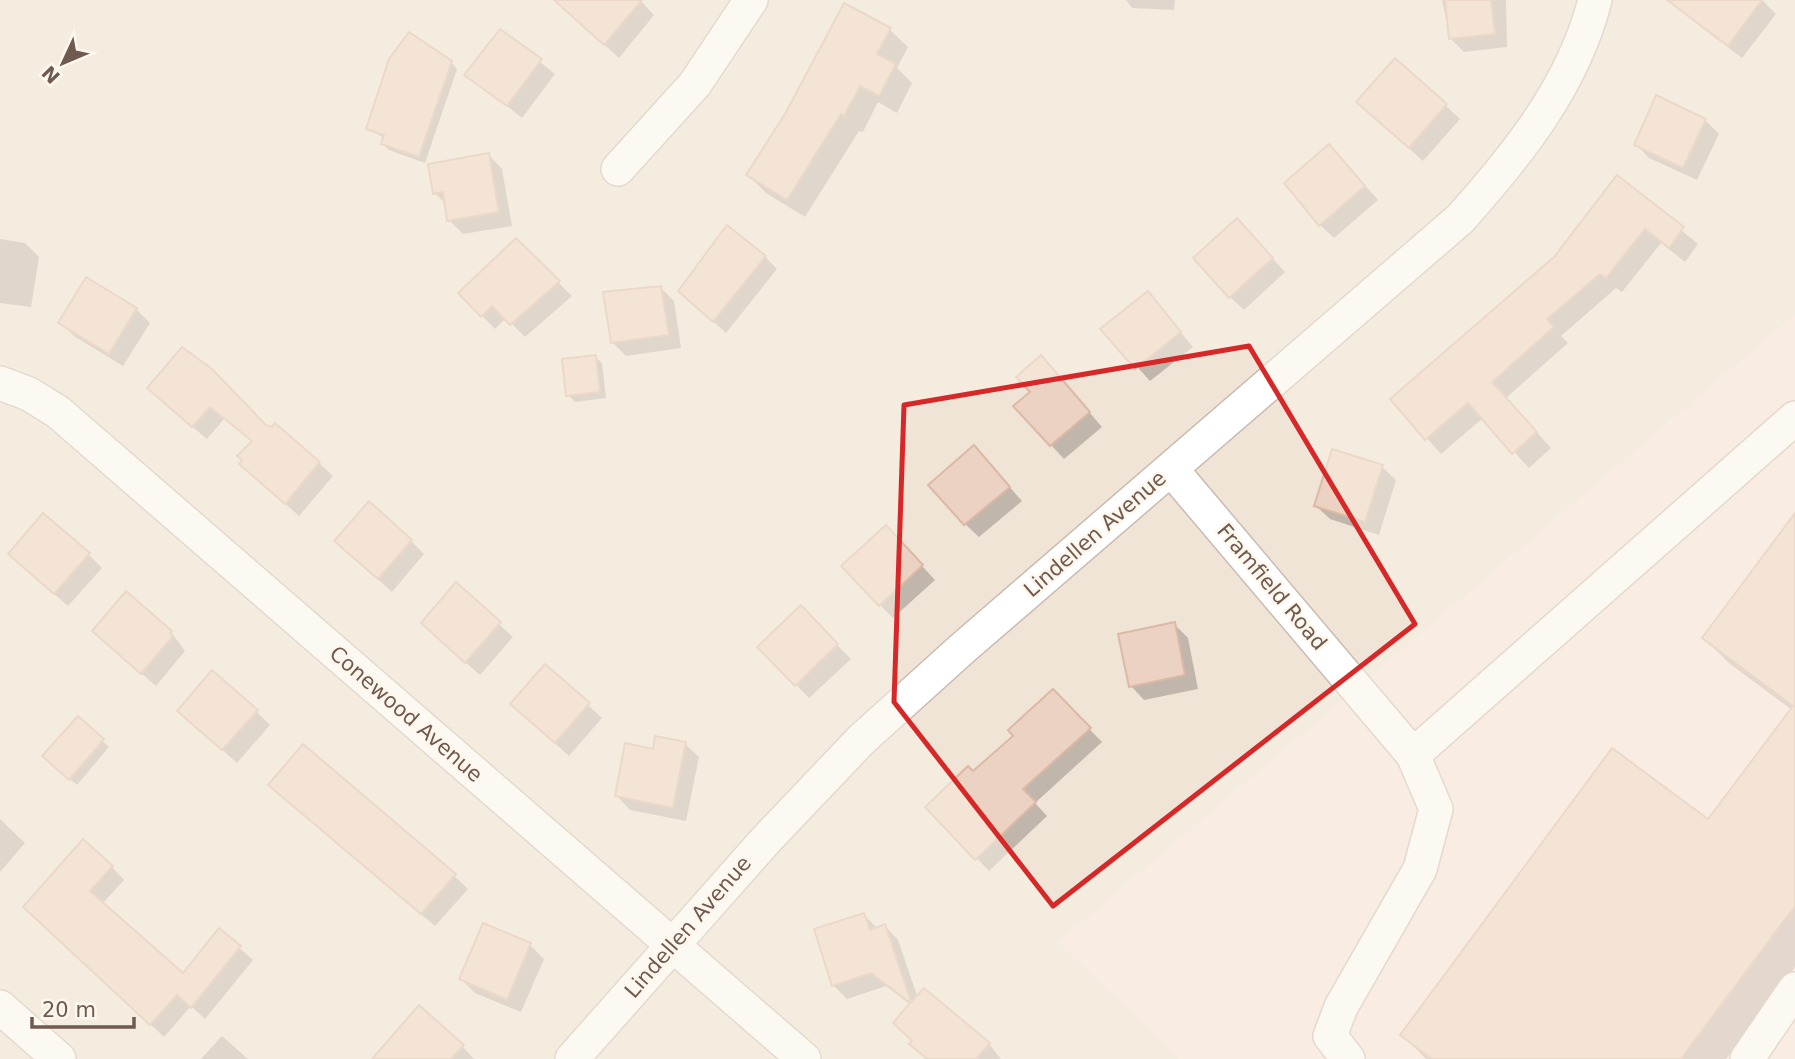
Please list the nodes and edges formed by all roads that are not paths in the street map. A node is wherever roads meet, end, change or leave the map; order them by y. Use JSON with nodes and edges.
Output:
{"nodes":[{"id":1,"x":751,"y":0,"type":"edge"},
{"id":2,"x":1595,"y":0,"type":"edge"},
{"id":3,"x":618,"y":169,"type":"dead end"},
{"id":4,"x":0,"y":383,"type":"edge"},
{"id":5,"x":1795,"y":418,"type":"edge"},
{"id":6,"x":1171,"y":469,"type":"junction"},
{"id":7,"x":1413,"y":755,"type":"junction"},
{"id":8,"x":673,"y":944,"type":"junction"},
{"id":9,"x":1795,"y":989,"type":"edge"},
{"id":10,"x":0,"y":1007,"type":"edge"},
{"id":11,"x":59,"y":1059,"type":"edge"},
{"id":12,"x":572,"y":1059,"type":"edge"},
{"id":13,"x":803,"y":1059,"type":"edge"},
{"id":14,"x":1348,"y":1059,"type":"edge"},
{"id":15,"x":1747,"y":1059,"type":"edge"}],
"edges":[{"from":1,"to":3,"type":"street"},
{"from":2,"to":6,"type":"street","name":"Lindellen Avenue"},
{"from":4,"to":8,"type":"street","name":"Conewood Avenue"},
{"from":5,"to":7,"type":"street"},
{"from":6,"to":7,"type":"street","name":"Framfield Road"},
{"from":6,"to":8,"type":"street","name":"Lindellen Avenue"},
{"from":7,"to":14,"type":"street","name":"Framfield Road"},
{"from":8,"to":12,"type":"street","name":"Lindellen Avenue"},
{"from":8,"to":13,"type":"street","name":"Conewood Avenue"},
{"from":9,"to":15,"type":"street"},
{"from":10,"to":11,"type":"street"}]}
